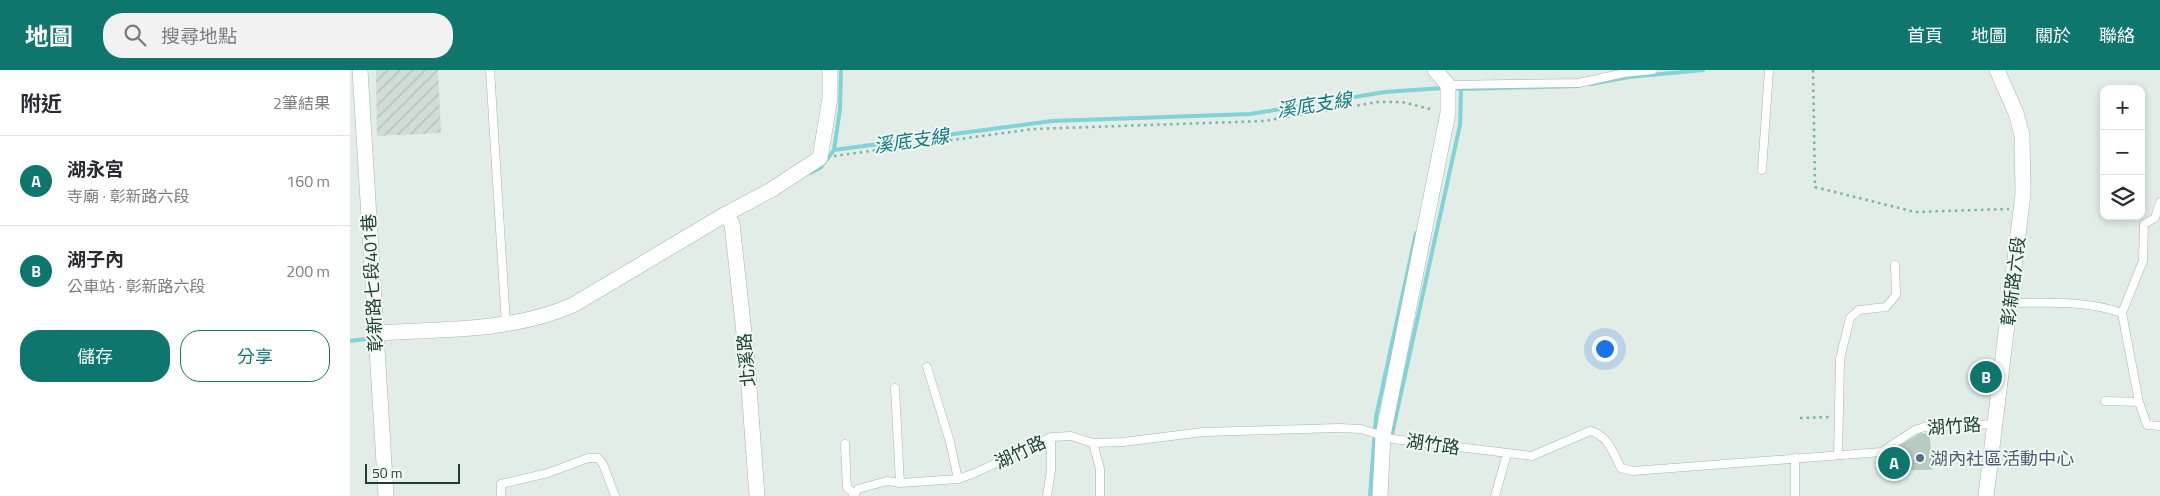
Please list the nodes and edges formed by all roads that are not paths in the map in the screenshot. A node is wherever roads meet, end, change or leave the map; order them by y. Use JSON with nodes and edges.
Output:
{"nodes":[{"id":1,"x":360,"y":70,"type":"edge"},
{"id":2,"x":490,"y":70,"type":"edge"},
{"id":3,"x":830,"y":70,"type":"edge"},
{"id":4,"x":1435,"y":70,"type":"edge"},
{"id":5,"x":1653,"y":70,"type":"edge"},
{"id":6,"x":1769,"y":70,"type":"edge"},
{"id":7,"x":1997,"y":70,"type":"edge"},
{"id":8,"x":1448,"y":85,"type":"junction"},
{"id":9,"x":1762,"y":170,"type":"dead end"},
{"id":10,"x":2160,"y":202,"type":"edge"},
{"id":11,"x":729,"y":219,"type":"junction"},
{"id":12,"x":1895,"y":265,"type":"dead end"},
{"id":13,"x":2011,"y":303,"type":"junction"},
{"id":14,"x":2122,"y":314,"type":"junction"},
{"id":15,"x":506,"y":324,"type":"junction"},
{"id":16,"x":375,"y":333,"type":"junction"},
{"id":17,"x":927,"y":367,"type":"dead end"},
{"id":18,"x":895,"y":388,"type":"dead end"},
{"id":19,"x":2105,"y":401,"type":"dead end"},
{"id":20,"x":2139,"y":402,"type":"junction"},
{"id":21,"x":1996,"y":424,"type":"junction"},
{"id":22,"x":2160,"y":426,"type":"edge"},
{"id":23,"x":1383,"y":435,"type":"junction"},
{"id":24,"x":1051,"y":437,"type":"junction"},
{"id":25,"x":1093,"y":443,"type":"junction"},
{"id":26,"x":845,"y":444,"type":"dead end"},
{"id":27,"x":1507,"y":454,"type":"junction"},
{"id":28,"x":1838,"y":455,"type":"junction"},
{"id":29,"x":1794,"y":458,"type":"junction"},
{"id":30,"x":958,"y":479,"type":"junction"},
{"id":31,"x":900,"y":484,"type":"junction"},
{"id":32,"x":854,"y":495,"type":"edge"},
{"id":33,"x":386,"y":496,"type":"edge"},
{"id":34,"x":501,"y":496,"type":"edge"},
{"id":35,"x":615,"y":496,"type":"edge"},
{"id":36,"x":757,"y":496,"type":"edge"},
{"id":37,"x":1047,"y":496,"type":"edge"},
{"id":38,"x":1100,"y":496,"type":"edge"},
{"id":39,"x":1380,"y":496,"type":"edge"},
{"id":40,"x":1495,"y":496,"type":"edge"},
{"id":41,"x":1795,"y":496,"type":"edge"},
{"id":42,"x":1986,"y":496,"type":"edge"}],
"edges":[{"from":1,"to":16,"type":"street","name":"彰新路七段401巷"},
{"from":2,"to":15,"type":"lane"},
{"from":3,"to":11,"type":"street"},
{"from":4,"to":8,"type":"street"},
{"from":5,"to":8,"type":"lane"},
{"from":6,"to":9,"type":"lane"},
{"from":7,"to":13,"type":"street","name":"彰新路六段"},
{"from":8,"to":23,"type":"street"},
{"from":10,"to":14,"type":"lane"},
{"from":11,"to":15,"type":"street"},
{"from":11,"to":36,"type":"street","name":"北溪路"},
{"from":12,"to":28,"type":"lane"},
{"from":13,"to":14,"type":"lane"},
{"from":13,"to":21,"type":"street","name":"彰新路六段"},
{"from":14,"to":20,"type":"lane"},
{"from":15,"to":16,"type":"street"},
{"from":16,"to":33,"type":"street","name":"彰新路七段401巷"},
{"from":17,"to":30,"type":"lane"},
{"from":18,"to":31,"type":"lane"},
{"from":19,"to":20,"type":"lane"},
{"from":20,"to":22,"type":"lane"},
{"from":21,"to":28,"type":"lane","name":"湖竹路"},
{"from":21,"to":42,"type":"street","name":"彰新路六段"},
{"from":23,"to":25,"type":"lane","name":"湖竹路"},
{"from":23,"to":27,"type":"lane","name":"湖竹路"},
{"from":23,"to":39,"type":"street"},
{"from":24,"to":25,"type":"lane","name":"湖竹路"},
{"from":24,"to":30,"type":"lane","name":"湖竹路"},
{"from":24,"to":37,"type":"lane"},
{"from":25,"to":38,"type":"lane"},
{"from":26,"to":32,"type":"lane"},
{"from":27,"to":29,"type":"lane","name":"湖竹路"},
{"from":27,"to":40,"type":"lane"},
{"from":28,"to":29,"type":"lane","name":"湖竹路"},
{"from":29,"to":41,"type":"lane"},
{"from":30,"to":31,"type":"lane","name":"湖竹路"},
{"from":31,"to":32,"type":"lane","name":"湖竹路"},
{"from":34,"to":35,"type":"lane"}]}
